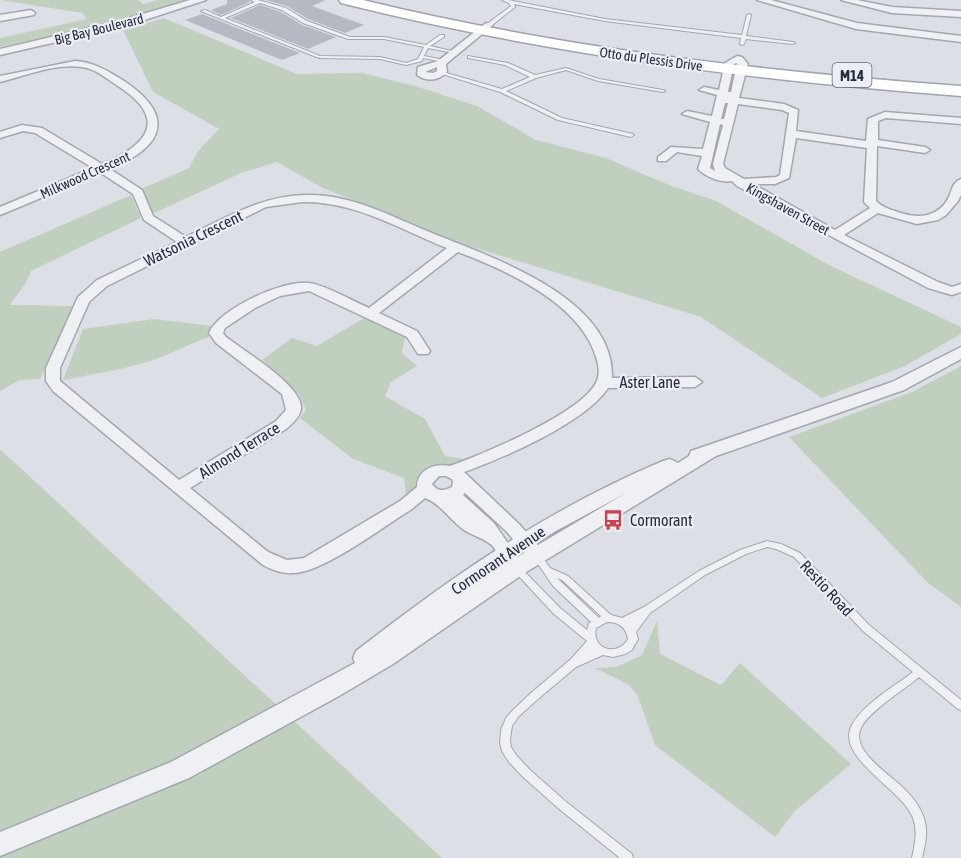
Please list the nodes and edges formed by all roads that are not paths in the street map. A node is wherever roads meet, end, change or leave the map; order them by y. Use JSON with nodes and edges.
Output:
{"nodes":[{"id":1,"x":253,"y":0,"type":"edge"},
{"id":2,"x":346,"y":0,"type":"edge"},
{"id":3,"x":378,"y":0,"type":"edge"},
{"id":4,"x":504,"y":0,"type":"edge"},
{"id":5,"x":761,"y":0,"type":"edge"},
{"id":6,"x":845,"y":0,"type":"edge"},
{"id":7,"x":259,"y":2,"type":"junction"},
{"id":8,"x":510,"y":2,"type":"junction"},
{"id":9,"x":201,"y":3,"type":"edge"},
{"id":10,"x":31,"y":13,"type":"dead end"},
{"id":11,"x":961,"y":14,"type":"edge"},
{"id":12,"x":749,"y":15,"type":"dead end"},
{"id":13,"x":0,"y":18,"type":"edge"},
{"id":14,"x":220,"y":18,"type":"junction"},
{"id":15,"x":485,"y":28,"type":"junction"},
{"id":16,"x":442,"y":36,"type":"dead end"},
{"id":17,"x":961,"y":39,"type":"edge"},
{"id":18,"x":743,"y":41,"type":"junction"},
{"id":19,"x":793,"y":43,"type":"dead end"},
{"id":20,"x":427,"y":46,"type":"junction"},
{"id":21,"x":0,"y":51,"type":"edge"},
{"id":22,"x":454,"y":52,"type":"junction"},
{"id":23,"x":423,"y":57,"type":"junction"},
{"id":24,"x":470,"y":57,"type":"dead end"},
{"id":25,"x":442,"y":62,"type":"junction"},
{"id":26,"x":736,"y":65,"type":"junction"},
{"id":27,"x":441,"y":74,"type":"junction"},
{"id":28,"x":534,"y":77,"type":"junction"},
{"id":29,"x":0,"y":79,"type":"edge"},
{"id":30,"x":961,"y":83,"type":"edge"},
{"id":31,"x":704,"y":90,"type":"dead end"},
{"id":32,"x":502,"y":91,"type":"junction"},
{"id":33,"x":663,"y":91,"type":"dead end"},
{"id":34,"x":961,"y":92,"type":"edge"},
{"id":35,"x":721,"y":96,"type":"junction"},
{"id":36,"x":735,"y":98,"type":"junction"},
{"id":37,"x":687,"y":114,"type":"dead end"},
{"id":38,"x":715,"y":121,"type":"junction"},
{"id":39,"x":961,"y":121,"type":"edge"},
{"id":40,"x":729,"y":123,"type":"junction"},
{"id":41,"x":792,"y":134,"type":"junction"},
{"id":42,"x":0,"y":135,"type":"edge"},
{"id":43,"x":631,"y":135,"type":"dead end"},
{"id":44,"x":871,"y":144,"type":"junction"},
{"id":45,"x":925,"y":150,"type":"dead end"},
{"id":46,"x":707,"y":153,"type":"junction"},
{"id":47,"x":662,"y":159,"type":"dead end"},
{"id":48,"x":102,"y":168,"type":"junction"},
{"id":49,"x":737,"y":182,"type":"junction"},
{"id":50,"x":961,"y":182,"type":"edge"},
{"id":51,"x":877,"y":209,"type":"junction"},
{"id":52,"x":0,"y":211,"type":"edge"},
{"id":53,"x":835,"y":235,"type":"junction"},
{"id":54,"x":185,"y":242,"type":"junction"},
{"id":55,"x":456,"y":247,"type":"junction"},
{"id":56,"x":961,"y":288,"type":"edge"},
{"id":57,"x":370,"y":314,"type":"junction"},
{"id":58,"x":423,"y":351,"type":"dead end"},
{"id":59,"x":961,"y":352,"type":"edge"},
{"id":60,"x":694,"y":382,"type":"dead end"},
{"id":61,"x":604,"y":383,"type":"junction"},
{"id":62,"x":180,"y":487,"type":"junction"},
{"id":63,"x":446,"y":487,"type":"junction"},
{"id":64,"x":506,"y":553,"type":"junction"},
{"id":65,"x":537,"y":556,"type":"junction"},
{"id":66,"x":647,"y":610,"type":"junction"},
{"id":67,"x":609,"y":618,"type":"junction"},
{"id":68,"x":596,"y":621,"type":"junction"},
{"id":69,"x":622,"y":621,"type":"junction"},
{"id":70,"x":632,"y":630,"type":"junction"},
{"id":71,"x":591,"y":640,"type":"junction"},
{"id":72,"x":602,"y":651,"type":"junction"},
{"id":73,"x":575,"y":663,"type":"junction"},
{"id":74,"x":919,"y":672,"type":"junction"},
{"id":75,"x":961,"y":706,"type":"edge"},
{"id":76,"x":0,"y":844,"type":"edge"},
{"id":77,"x":628,"y":858,"type":"edge"},
{"id":78,"x":917,"y":858,"type":"edge"}],
"edges":[{"from":1,"to":7,"type":"lane"},
{"from":2,"to":15,"type":"main road","name":"Otto du Plessis Drive","number":"M14"},
{"from":3,"to":15,"type":"main road","name":"Otto du Plessis Drive","number":"M14"},
{"from":4,"to":8,"type":"lane"},
{"from":5,"to":17,"type":"street"},
{"from":6,"to":11,"type":"street"},
{"from":7,"to":14,"type":"lane"},
{"from":7,"to":20,"type":"lane"},
{"from":8,"to":15,"type":"lane"},
{"from":8,"to":18,"type":"lane"},
{"from":9,"to":14,"type":"lane"},
{"from":9,"to":21,"type":"street","name":"Big Bay Boulevard"},
{"from":10,"to":13,"type":"street"},
{"from":12,"to":18,"type":"lane"},
{"from":14,"to":23,"type":"lane"},
{"from":15,"to":22,"type":"street"},
{"from":15,"to":26,"type":"main road","name":"Otto du Plessis Drive","number":"M14"},
{"from":16,"to":20,"type":"lane"},
{"from":18,"to":19,"type":"lane"},
{"from":18,"to":26,"type":"street"},
{"from":20,"to":22,"type":"lane"},
{"from":20,"to":23,"type":"lane"},
{"from":22,"to":25,"type":"street"},
{"from":23,"to":25,"type":"lane"},
{"from":24,"to":28,"type":"lane"},
{"from":25,"to":27,"type":"street"},
{"from":25,"to":27,"type":"street"},
{"from":26,"to":30,"type":"main road","name":"Otto du Plessis Drive","number":"M14"},
{"from":26,"to":34,"type":"main road","name":"Otto du Plessis Drive","number":"M14"},
{"from":26,"to":35,"type":"street"},
{"from":26,"to":36,"type":"street","name":"Kingshaven Street"},
{"from":27,"to":32,"type":"lane"},
{"from":28,"to":32,"type":"lane"},
{"from":28,"to":33,"type":"lane"},
{"from":29,"to":48,"type":"street","name":"Milkwood Crescent"},
{"from":31,"to":35,"type":"street","name":"Kingshaven Street"},
{"from":32,"to":43,"type":"lane"},
{"from":35,"to":36,"type":"street","name":"Kingshaven Street"},
{"from":35,"to":38,"type":"street"},
{"from":36,"to":40,"type":"street","name":"Kingshaven Street"},
{"from":36,"to":41,"type":"street","name":"Kingshaven Street"},
{"from":37,"to":38,"type":"street"},
{"from":38,"to":40,"type":"street"},
{"from":38,"to":46,"type":"street"},
{"from":39,"to":44,"type":"street"},
{"from":40,"to":49,"type":"street","name":"Kingshaven Street"},
{"from":41,"to":44,"type":"street"},
{"from":41,"to":49,"type":"street","name":"Kingshaven Street"},
{"from":42,"to":48,"type":"street"},
{"from":44,"to":45,"type":"street"},
{"from":44,"to":51,"type":"street"},
{"from":46,"to":47,"type":"street"},
{"from":46,"to":49,"type":"street","name":"Kingshaven Street"},
{"from":48,"to":52,"type":"street","name":"Milkwood Crescent"},
{"from":48,"to":54,"type":"street"},
{"from":49,"to":53,"type":"street","name":"Kingshaven Street"},
{"from":50,"to":51,"type":"street"},
{"from":51,"to":53,"type":"street","name":"Kingshaven Street"},
{"from":53,"to":56,"type":"street","name":"Kingshaven Street"},
{"from":54,"to":55,"type":"street","name":"Watsonia Crescent"},
{"from":54,"to":62,"type":"street","name":"Watsonia Crescent"},
{"from":55,"to":57,"type":"street"},
{"from":55,"to":61,"type":"street","name":"Watsonia Crescent"},
{"from":57,"to":58,"type":"street","name":"Almond Terrace"},
{"from":57,"to":62,"type":"street","name":"Almond Terrace"},
{"from":59,"to":65,"type":"street","name":"Cormorant Avenue"},
{"from":60,"to":61,"type":"street","name":"Aster Lane"},
{"from":61,"to":63,"type":"street","name":"Watsonia Crescent"},
{"from":62,"to":63,"type":"street","name":"Watsonia Crescent"},
{"from":63,"to":64,"type":"street"},
{"from":63,"to":65,"type":"street"},
{"from":64,"to":65,"type":"street","name":"Cormorant Avenue"},
{"from":64,"to":71,"type":"lane"},
{"from":64,"to":76,"type":"street","name":"Cormorant Avenue"},
{"from":65,"to":67,"type":"lane"},
{"from":65,"to":68,"type":"lane"},
{"from":66,"to":69,"type":"lane","name":"Restio Road"},
{"from":66,"to":70,"type":"lane","name":"Restio Road"},
{"from":66,"to":74,"type":"lane","name":"Restio Road"},
{"from":67,"to":68,"type":"lane"},
{"from":67,"to":69,"type":"lane"},
{"from":68,"to":71,"type":"lane"},
{"from":69,"to":70,"type":"lane"},
{"from":70,"to":72,"type":"lane"},
{"from":71,"to":72,"type":"lane"},
{"from":71,"to":73,"type":"lane"},
{"from":72,"to":73,"type":"lane"},
{"from":73,"to":77,"type":"lane"},
{"from":74,"to":75,"type":"lane","name":"Restio Road"},
{"from":74,"to":78,"type":"lane"}]}
